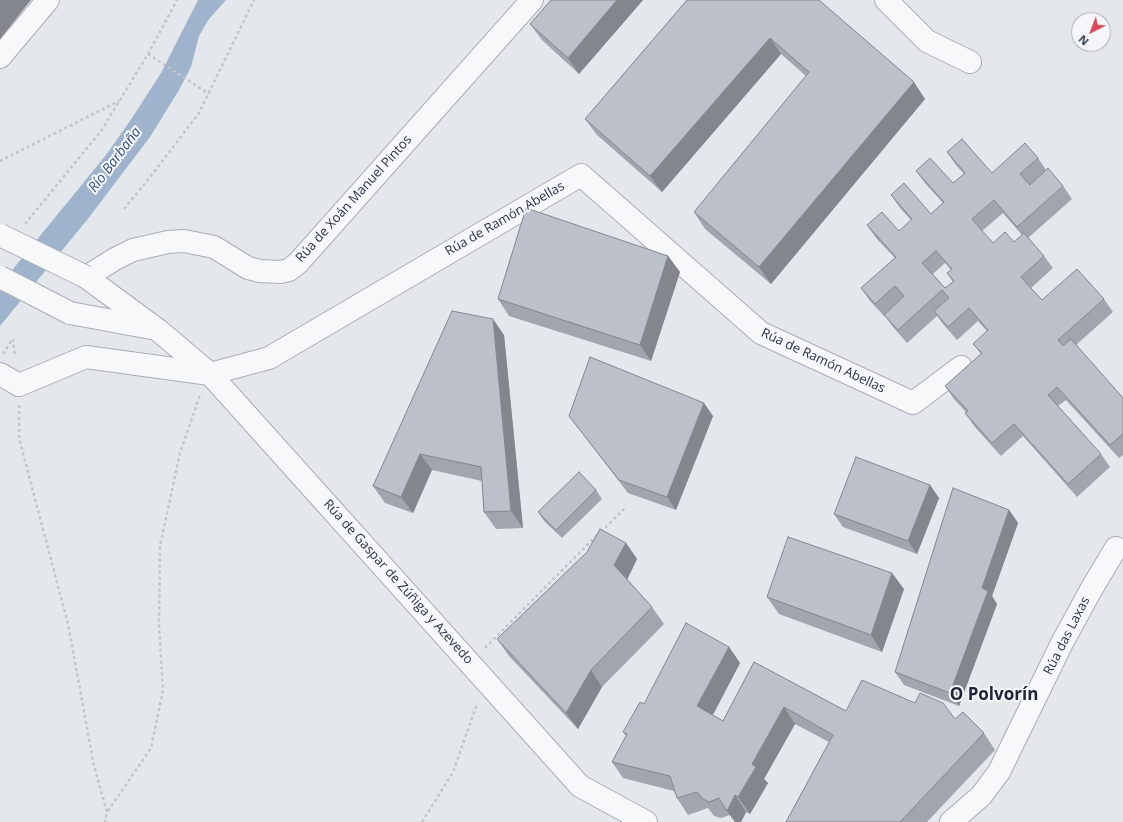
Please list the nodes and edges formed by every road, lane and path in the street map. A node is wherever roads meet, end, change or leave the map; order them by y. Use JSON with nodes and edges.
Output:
{"nodes":[{"id":1,"x":48,"y":0,"type":"edge"},
{"id":2,"x":178,"y":0,"type":"edge"},
{"id":3,"x":254,"y":0,"type":"edge"},
{"id":4,"x":532,"y":0,"type":"edge"},
{"id":5,"x":886,"y":0,"type":"edge"},
{"id":6,"x":148,"y":54,"type":"junction"},
{"id":7,"x":0,"y":57,"type":"edge"},
{"id":8,"x":970,"y":62,"type":"dead end"},
{"id":9,"x":209,"y":94,"type":"junction"},
{"id":10,"x":119,"y":101,"type":"junction"},
{"id":11,"x":0,"y":161,"type":"edge"},
{"id":12,"x":124,"y":209,"type":"dead end"},
{"id":13,"x":23,"y":226,"type":"dead end"},
{"id":14,"x":0,"y":235,"type":"edge"},
{"id":15,"x":0,"y":277,"type":"edge"},
{"id":16,"x":86,"y":278,"type":"junction"},
{"id":17,"x":158,"y":330,"type":"junction"},
{"id":18,"x":12,"y":339,"type":"dead end"},
{"id":19,"x":0,"y":357,"type":"edge"},
{"id":20,"x":961,"y":367,"type":"dead end"},
{"id":21,"x":0,"y":374,"type":"edge"},
{"id":22,"x":210,"y":374,"type":"junction"},
{"id":23,"x":19,"y":385,"type":"junction"},
{"id":24,"x":626,"y":507,"type":"dead end"},
{"id":25,"x":1116,"y":548,"type":"dead end"},
{"id":26,"x":470,"y":662,"type":"junction"},
{"id":27,"x":485,"y":681,"type":"junction"},
{"id":28,"x":107,"y":812,"type":"junction"},
{"id":29,"x":105,"y":822,"type":"edge"},
{"id":30,"x":422,"y":822,"type":"edge"},
{"id":31,"x":646,"y":822,"type":"edge"},
{"id":32,"x":952,"y":822,"type":"edge"}],
"edges":[{"from":1,"to":7,"type":"street"},
{"from":2,"to":6,"type":"path"},
{"from":3,"to":9,"type":"path"},
{"from":4,"to":16,"type":"street","name":"Rúa de Xoán Manuel Pintos"},
{"from":5,"to":8,"type":"street"},
{"from":6,"to":9,"type":"path"},
{"from":6,"to":10,"type":"path"},
{"from":9,"to":12,"type":"path"},
{"from":10,"to":11,"type":"path"},
{"from":10,"to":13,"type":"path"},
{"from":14,"to":16,"type":"street","name":"Rúa de Gaspar de Zúñiga y Azevedo","bridge":true},
{"from":15,"to":17,"type":"street","bridge":true},
{"from":16,"to":17,"type":"street","name":"Rúa de Gaspar de Zúñiga y Azevedo"},
{"from":17,"to":22,"type":"street","name":"Rúa de Gaspar de Zúñiga y Azevedo"},
{"from":18,"to":19,"type":"path"},
{"from":20,"to":22,"type":"street","name":"Rúa de Ramón Abellas"},
{"from":21,"to":23,"type":"street"},
{"from":22,"to":23,"type":"street","name":"Rúa de Ramón Abellas"},
{"from":22,"to":26,"type":"street","name":"Rúa de Gaspar de Zúñiga y Azevedo"},
{"from":22,"to":28,"type":"path"},
{"from":23,"to":28,"type":"path"},
{"from":24,"to":26,"type":"path"},
{"from":25,"to":32,"type":"street","name":"Rúa das Laxas"},
{"from":26,"to":27,"type":"street","name":"Rúa de Gaspar de Zúñiga y Azevedo"},
{"from":27,"to":30,"type":"path"},
{"from":27,"to":31,"type":"street","name":"Rúa de Gaspar de Zúñiga y Azevedo"},
{"from":28,"to":29,"type":"path"}]}
